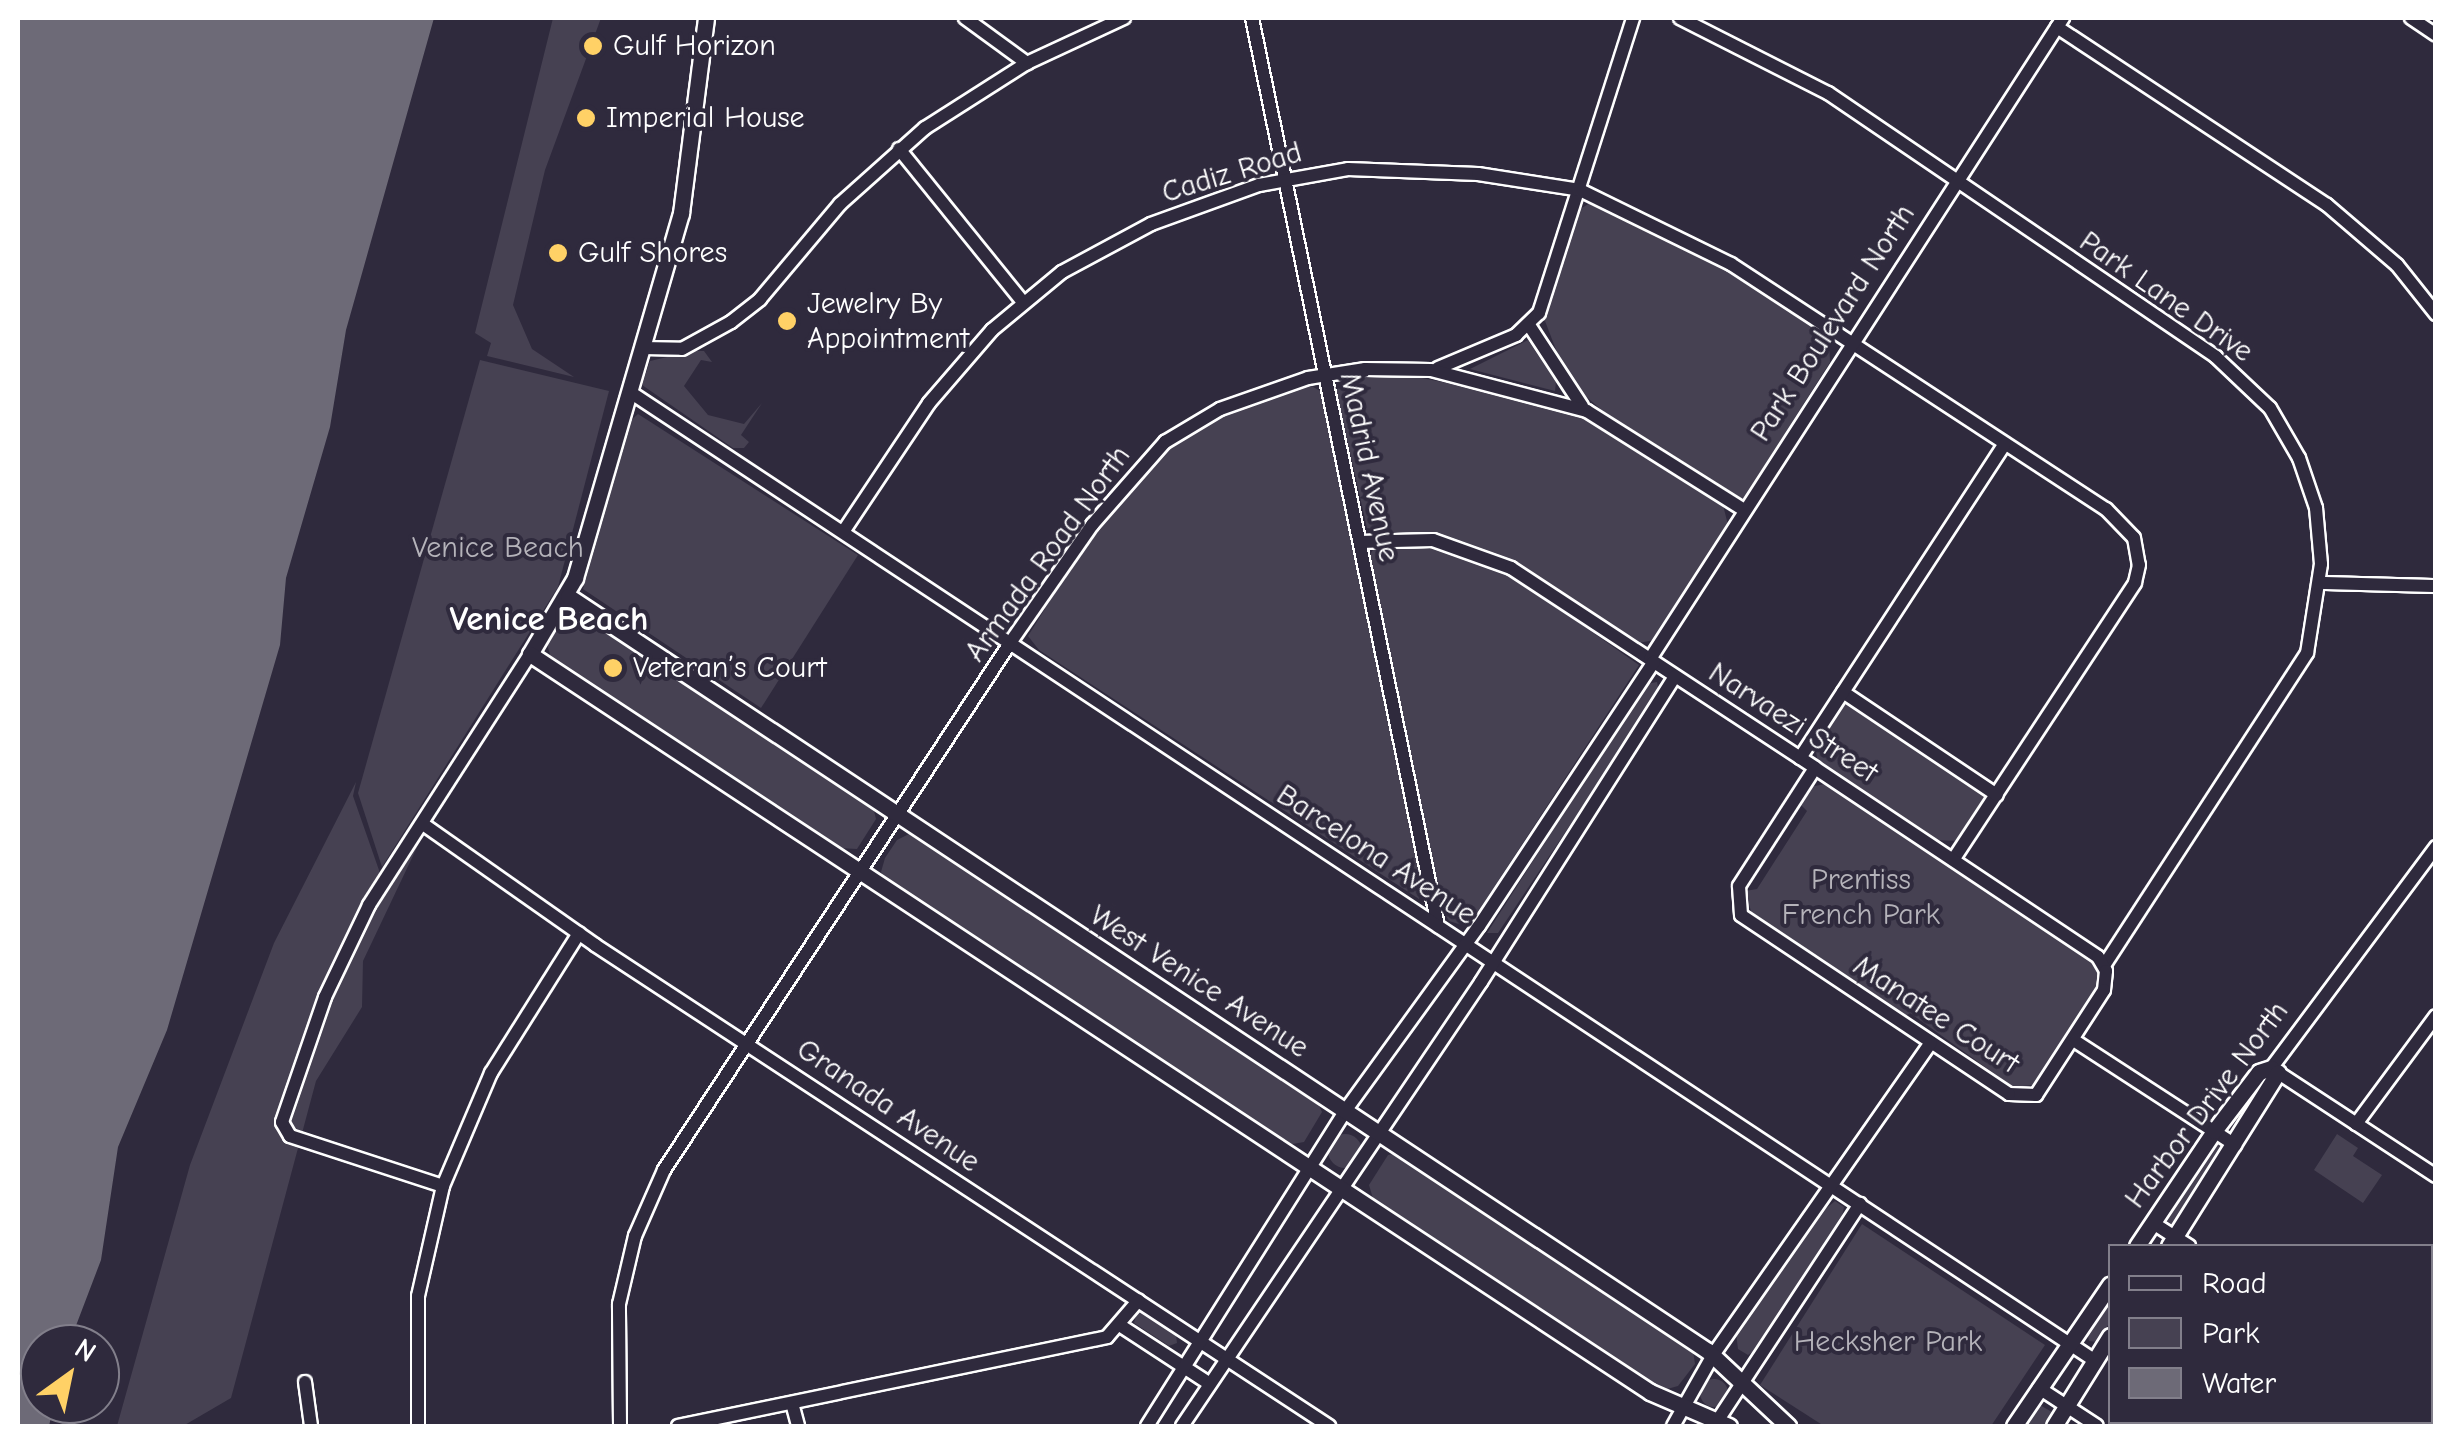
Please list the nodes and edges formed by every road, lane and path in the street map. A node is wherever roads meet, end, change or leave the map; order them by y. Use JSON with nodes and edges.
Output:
{"nodes":[{"id":1,"x":706,"y":18,"type":"edge"},
{"id":2,"x":965,"y":18,"type":"edge"},
{"id":3,"x":1124,"y":18,"type":"edge"},
{"id":4,"x":1252,"y":18,"type":"edge"},
{"id":5,"x":1634,"y":18,"type":"edge"},
{"id":6,"x":1680,"y":18,"type":"edge"},
{"id":7,"x":2411,"y":18,"type":"edge"},
{"id":8,"x":2060,"y":22,"type":"edge"},
{"id":9,"x":2436,"y":35,"type":"edge"},
{"id":10,"x":1027,"y":63,"type":"junction"},
{"id":11,"x":899,"y":149,"type":"junction"},
{"id":12,"x":1285,"y":178,"type":"junction"},
{"id":13,"x":1953,"y":183,"type":"junction"},
{"id":14,"x":1580,"y":190,"type":"junction"},
{"id":15,"x":1022,"y":301,"type":"junction"},
{"id":16,"x":2436,"y":314,"type":"edge"},
{"id":17,"x":1529,"y":325,"type":"junction"},
{"id":18,"x":1850,"y":340,"type":"junction"},
{"id":19,"x":643,"y":348,"type":"junction"},
{"id":20,"x":1431,"y":370,"type":"junction"},
{"id":21,"x":1324,"y":374,"type":"junction"},
{"id":22,"x":630,"y":392,"type":"junction"},
{"id":23,"x":1587,"y":411,"type":"junction"},
{"id":24,"x":2005,"y":444,"type":"junction"},
{"id":25,"x":1744,"y":510,"type":"junction"},
{"id":26,"x":843,"y":532,"type":"junction"},
{"id":27,"x":1360,"y":542,"type":"junction"},
{"id":28,"x":2322,"y":583,"type":"junction"},
{"id":29,"x":2436,"y":586,"type":"edge"},
{"id":30,"x":568,"y":596,"type":"junction"},
{"id":31,"x":1010,"y":643,"type":"junction"},
{"id":32,"x":530,"y":654,"type":"junction"},
{"id":33,"x":1652,"y":660,"type":"junction"},
{"id":34,"x":1676,"y":676,"type":"junction"},
{"id":35,"x":1842,"y":692,"type":"junction"},
{"id":36,"x":1800,"y":758,"type":"junction"},
{"id":37,"x":1816,"y":768,"type":"junction"},
{"id":38,"x":1997,"y":795,"type":"junction"},
{"id":39,"x":897,"y":816,"type":"junction"},
{"id":40,"x":423,"y":824,"type":"junction"},
{"id":41,"x":2436,"y":846,"type":"edge"},
{"id":42,"x":1953,"y":860,"type":"junction"},
{"id":43,"x":861,"y":872,"type":"junction"},
{"id":44,"x":1438,"y":926,"type":"junction"},
{"id":45,"x":579,"y":934,"type":"junction"},
{"id":46,"x":1464,"y":944,"type":"junction"},
{"id":47,"x":1492,"y":961,"type":"junction"},
{"id":48,"x":2104,"y":964,"type":"junction"},
{"id":49,"x":2436,"y":1016,"type":"edge"},
{"id":50,"x":2074,"y":1041,"type":"junction"},
{"id":51,"x":748,"y":1042,"type":"junction"},
{"id":52,"x":1931,"y":1042,"type":"junction"},
{"id":53,"x":2274,"y":1070,"type":"junction"},
{"id":54,"x":1345,"y":1111,"type":"junction"},
{"id":55,"x":2356,"y":1124,"type":"junction"},
{"id":56,"x":2214,"y":1131,"type":"junction"},
{"id":57,"x":1380,"y":1135,"type":"junction"},
{"id":58,"x":2236,"y":1144,"type":"junction"},
{"id":59,"x":1309,"y":1167,"type":"junction"},
{"id":60,"x":2436,"y":1176,"type":"edge"},
{"id":61,"x":1831,"y":1184,"type":"junction"},
{"id":62,"x":443,"y":1186,"type":"junction"},
{"id":63,"x":1344,"y":1190,"type":"junction"},
{"id":64,"x":1860,"y":1204,"type":"junction"},
{"id":65,"x":2153,"y":1223,"type":"junction"},
{"id":66,"x":2178,"y":1243,"type":"edge"},
{"id":67,"x":2138,"y":1244,"type":"edge"},
{"id":68,"x":2108,"y":1288,"type":"edge"},
{"id":69,"x":1138,"y":1301,"type":"junction"},
{"id":70,"x":1121,"y":1326,"type":"junction"},
{"id":71,"x":2108,"y":1339,"type":"edge"},
{"id":72,"x":1198,"y":1340,"type":"junction"},
{"id":73,"x":2070,"y":1344,"type":"junction"},
{"id":74,"x":1713,"y":1355,"type":"junction"},
{"id":75,"x":1229,"y":1360,"type":"junction"},
{"id":76,"x":2094,"y":1360,"type":"junction"},
{"id":77,"x":1185,"y":1368,"type":"junction"},
{"id":78,"x":305,"y":1382,"type":"dead end"},
{"id":79,"x":1210,"y":1384,"type":"junction"},
{"id":80,"x":1742,"y":1386,"type":"junction"},
{"id":81,"x":2039,"y":1388,"type":"junction"},
{"id":82,"x":792,"y":1403,"type":"junction"},
{"id":83,"x":2067,"y":1406,"type":"junction"},
{"id":84,"x":1679,"y":1408,"type":"junction"},
{"id":85,"x":1720,"y":1425,"type":"edge"},
{"id":86,"x":312,"y":1426,"type":"edge"},
{"id":87,"x":418,"y":1426,"type":"edge"},
{"id":88,"x":620,"y":1426,"type":"edge"},
{"id":89,"x":678,"y":1426,"type":"edge"},
{"id":90,"x":798,"y":1426,"type":"edge"},
{"id":91,"x":1147,"y":1426,"type":"edge"},
{"id":92,"x":1182,"y":1426,"type":"edge"},
{"id":93,"x":1329,"y":1426,"type":"edge"},
{"id":94,"x":1673,"y":1426,"type":"edge"},
{"id":95,"x":1788,"y":1426,"type":"edge"},
{"id":96,"x":2014,"y":1426,"type":"edge"},
{"id":97,"x":2054,"y":1426,"type":"edge"},
{"id":98,"x":2097,"y":1426,"type":"edge"}],
"edges":[{"from":1,"to":19,"type":"street"},
{"from":2,"to":10,"type":"street"},
{"from":3,"to":10,"type":"street"},
{"from":4,"to":12,"type":"street","name":"Madrid Avenue"},
{"from":5,"to":14,"type":"street"},
{"from":6,"to":13,"type":"street","name":"Park Lane Drive"},
{"from":7,"to":9,"type":"street"},
{"from":8,"to":13,"type":"street","name":"Park Boulevard North"},
{"from":8,"to":16,"type":"street"},
{"from":10,"to":11,"type":"street"},
{"from":11,"to":15,"type":"street"},
{"from":11,"to":19,"type":"street"},
{"from":12,"to":14,"type":"street","name":"Cadiz Road"},
{"from":12,"to":15,"type":"street","name":"Cadiz Road"},
{"from":12,"to":21,"type":"street","name":"Madrid Avenue"},
{"from":13,"to":18,"type":"street","name":"Park Boulevard North"},
{"from":13,"to":28,"type":"street","name":"Park Lane Drive"},
{"from":14,"to":17,"type":"street"},
{"from":14,"to":18,"type":"street","name":"Cadiz Road"},
{"from":15,"to":26,"type":"street","name":"Cadiz Road"},
{"from":17,"to":20,"type":"street"},
{"from":17,"to":23,"type":"street"},
{"from":18,"to":24,"type":"street","name":"Cadiz Road"},
{"from":18,"to":25,"type":"street","name":"Park Boulevard North"},
{"from":19,"to":22,"type":"street"},
{"from":20,"to":21,"type":"street","name":"Armada Road North"},
{"from":20,"to":23,"type":"street","name":"Armada Road North"},
{"from":21,"to":27,"type":"street","name":"Madrid Avenue"},
{"from":21,"to":31,"type":"street","name":"Armada Road North"},
{"from":22,"to":26,"type":"street","name":"Barcelona Avenue"},
{"from":22,"to":30,"type":"street"},
{"from":23,"to":25,"type":"street","name":"Armada Road North"},
{"from":24,"to":35,"type":"street"},
{"from":24,"to":38,"type":"street","name":"Cadiz Road"},
{"from":25,"to":33,"type":"street","name":"Park Boulevard North"},
{"from":26,"to":31,"type":"street","name":"Barcelona Avenue"},
{"from":27,"to":33,"type":"street","name":"Narvaezi Street"},
{"from":27,"to":44,"type":"street","name":"Madrid Avenue"},
{"from":28,"to":29,"type":"street"},
{"from":28,"to":48,"type":"street","name":"Park Lane Drive"},
{"from":30,"to":32,"type":"street"},
{"from":30,"to":39,"type":"street","name":"West Venice Avenue"},
{"from":31,"to":39,"type":"street","name":"Armada Road North"},
{"from":31,"to":44,"type":"street","name":"Barcelona Avenue"},
{"from":32,"to":40,"type":"street"},
{"from":32,"to":43,"type":"street"},
{"from":33,"to":34,"type":"street","name":"Narvaezi Street"},
{"from":33,"to":46,"type":"street","name":"Park Boulevard North"},
{"from":34,"to":36,"type":"street","name":"Narvaezi Street"},
{"from":34,"to":47,"type":"street"},
{"from":35,"to":36,"type":"street"},
{"from":35,"to":38,"type":"street"},
{"from":36,"to":37,"type":"street","name":"Narvaezi Street"},
{"from":37,"to":42,"type":"street","name":"Narvaezi Street"},
{"from":37,"to":52,"type":"street","name":"Manatee Court"},
{"from":38,"to":42,"type":"street"},
{"from":39,"to":43,"type":"street","name":"Armada Road North"},
{"from":39,"to":54,"type":"street","name":"West Venice Avenue"},
{"from":40,"to":45,"type":"street","name":"Granada Avenue"},
{"from":40,"to":62,"type":"street"},
{"from":41,"to":53,"type":"street","name":"Harbor Drive North"},
{"from":42,"to":48,"type":"street","name":"Narvaezi Street"},
{"from":43,"to":51,"type":"street","name":"Armada Road North"},
{"from":43,"to":59,"type":"street"},
{"from":44,"to":46,"type":"street","name":"Barcelona Avenue"},
{"from":45,"to":51,"type":"street","name":"Granada Avenue"},
{"from":45,"to":62,"type":"street"},
{"from":46,"to":47,"type":"street","name":"Barcelona Avenue"},
{"from":46,"to":54,"type":"street","name":"Park Boulevard North"},
{"from":47,"to":57,"type":"street"},
{"from":47,"to":61,"type":"street","name":"Barcelona Avenue"},
{"from":48,"to":50,"type":"street"},
{"from":49,"to":55,"type":"street"},
{"from":50,"to":52,"type":"street","name":"Manatee Court"},
{"from":50,"to":56,"type":"street"},
{"from":51,"to":69,"type":"street","name":"Granada Avenue"},
{"from":51,"to":88,"type":"street","name":"Armada Road North"},
{"from":52,"to":61,"type":"street"},
{"from":53,"to":55,"type":"street"},
{"from":53,"to":56,"type":"street","name":"Harbor Drive North"},
{"from":53,"to":58,"type":"street","name":"Harbor Drive North"},
{"from":54,"to":57,"type":"street","name":"West Venice Avenue"},
{"from":54,"to":59,"type":"street","name":"Park Boulevard North"},
{"from":55,"to":60,"type":"street"},
{"from":56,"to":58,"type":"street"},
{"from":56,"to":65,"type":"street","name":"Harbor Drive North"},
{"from":57,"to":63,"type":"street"},
{"from":57,"to":74,"type":"street","name":"West Venice Avenue"},
{"from":58,"to":66,"type":"street","name":"Harbor Drive North"},
{"from":59,"to":63,"type":"street"},
{"from":59,"to":72,"type":"street","name":"Park Boulevard North"},
{"from":61,"to":64,"type":"street","name":"Barcelona Avenue"},
{"from":61,"to":74,"type":"street"},
{"from":62,"to":87,"type":"street"},
{"from":63,"to":75,"type":"street"},
{"from":63,"to":84,"type":"street"},
{"from":64,"to":73,"type":"street","name":"Barcelona Avenue"},
{"from":64,"to":80,"type":"street"},
{"from":65,"to":66,"type":"street"},
{"from":65,"to":67,"type":"street","name":"Harbor Drive North"},
{"from":68,"to":73,"type":"street"},
{"from":69,"to":70,"type":"street"},
{"from":69,"to":72,"type":"street","name":"Granada Avenue"},
{"from":70,"to":77,"type":"street"},
{"from":70,"to":82,"type":"street"},
{"from":71,"to":76,"type":"street"},
{"from":72,"to":75,"type":"street","name":"Granada Avenue"},
{"from":72,"to":77,"type":"street","name":"Park Boulevard North"},
{"from":73,"to":76,"type":"street","name":"Barcelona Avenue"},
{"from":73,"to":81,"type":"street"},
{"from":74,"to":80,"type":"street","name":"West Venice Avenue"},
{"from":74,"to":84,"type":"street"},
{"from":75,"to":79,"type":"street"},
{"from":75,"to":93,"type":"street","name":"Granada Avenue"},
{"from":76,"to":83,"type":"street"},
{"from":77,"to":79,"type":"street"},
{"from":77,"to":91,"type":"street","name":"Park Boulevard North"},
{"from":78,"to":86,"type":"street"},
{"from":79,"to":92,"type":"street"},
{"from":80,"to":85,"type":"street"},
{"from":80,"to":95,"type":"street","name":"West Venice Avenue"},
{"from":81,"to":83,"type":"street"},
{"from":81,"to":96,"type":"street"},
{"from":82,"to":89,"type":"street"},
{"from":82,"to":90,"type":"street"},
{"from":83,"to":97,"type":"street"},
{"from":83,"to":98,"type":"street"},
{"from":84,"to":85,"type":"street"},
{"from":84,"to":94,"type":"street"}]}
